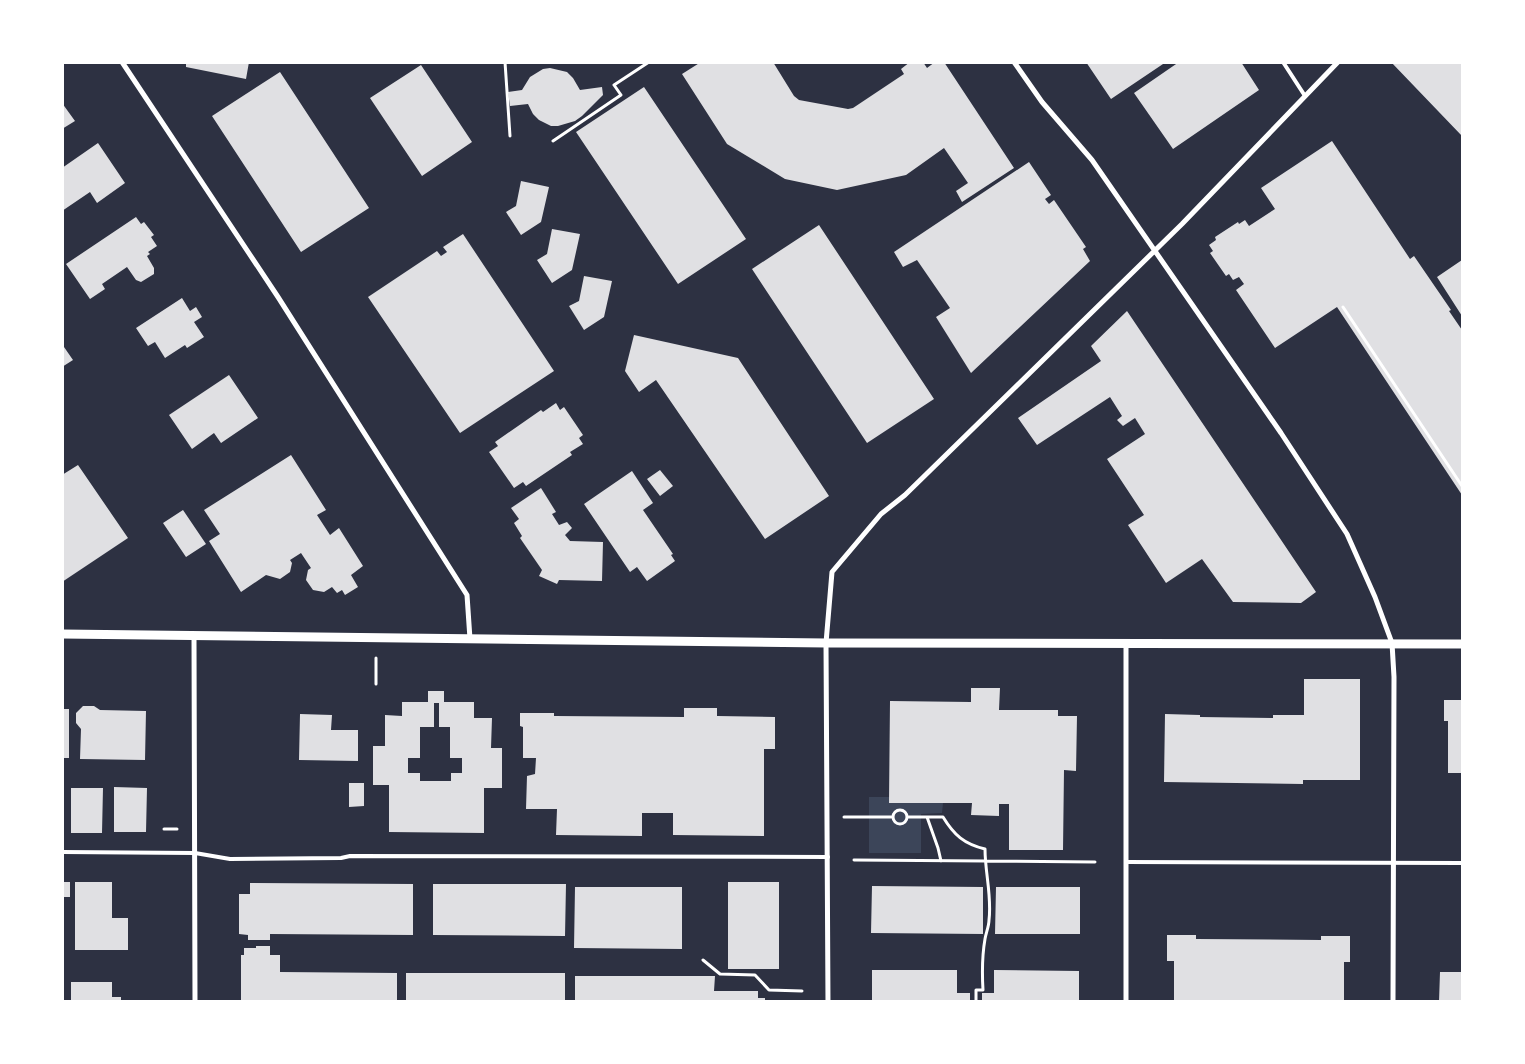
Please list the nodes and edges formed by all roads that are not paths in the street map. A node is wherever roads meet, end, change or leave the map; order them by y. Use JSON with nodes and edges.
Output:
{"nodes":[{"id":1,"x":122,"y":62,"type":"edge"},
{"id":2,"x":1014,"y":62,"type":"edge"},
{"id":3,"x":1283,"y":62,"type":"edge"},
{"id":4,"x":1338,"y":62,"type":"edge"},
{"id":5,"x":1305,"y":96,"type":"junction"},
{"id":6,"x":1154,"y":250,"type":"junction"},
{"id":7,"x":62,"y":634,"type":"edge"},
{"id":8,"x":194,"y":636,"type":"junction"},
{"id":9,"x":470,"y":640,"type":"junction"},
{"id":10,"x":826,"y":643,"type":"junction"},
{"id":11,"x":1126,"y":643,"type":"junction"},
{"id":12,"x":1392,"y":643,"type":"junction"},
{"id":13,"x":1462,"y":644,"type":"edge"},
{"id":14,"x":62,"y":852,"type":"edge"},
{"id":15,"x":195,"y":853,"type":"junction"},
{"id":16,"x":828,"y":857,"type":"junction"},
{"id":17,"x":1126,"y":862,"type":"junction"},
{"id":18,"x":1393,"y":862,"type":"junction"},
{"id":19,"x":1462,"y":863,"type":"edge"},
{"id":20,"x":195,"y":1002,"type":"edge"},
{"id":21,"x":828,"y":1002,"type":"edge"},
{"id":22,"x":1126,"y":1002,"type":"edge"},
{"id":23,"x":1393,"y":1002,"type":"edge"}],
"edges":[{"from":1,"to":9,"type":"street"},
{"from":2,"to":6,"type":"street"},
{"from":3,"to":5,"type":"lane"},
{"from":4,"to":5,"type":"street"},
{"from":5,"to":6,"type":"street"},
{"from":6,"to":10,"type":"street"},
{"from":6,"to":12,"type":"street"},
{"from":7,"to":8,"type":"street"},
{"from":8,"to":9,"type":"street"},
{"from":8,"to":15,"type":"street"},
{"from":9,"to":10,"type":"street"},
{"from":10,"to":11,"type":"street"},
{"from":10,"to":16,"type":"street"},
{"from":11,"to":12,"type":"street"},
{"from":11,"to":17,"type":"street"},
{"from":12,"to":13,"type":"street"},
{"from":12,"to":18,"type":"street"},
{"from":14,"to":15,"type":"lane"},
{"from":15,"to":16,"type":"lane"},
{"from":15,"to":20,"type":"street"},
{"from":16,"to":21,"type":"street"},
{"from":17,"to":18,"type":"lane"},
{"from":17,"to":22,"type":"street"},
{"from":18,"to":19,"type":"lane"},
{"from":18,"to":23,"type":"street"}]}
